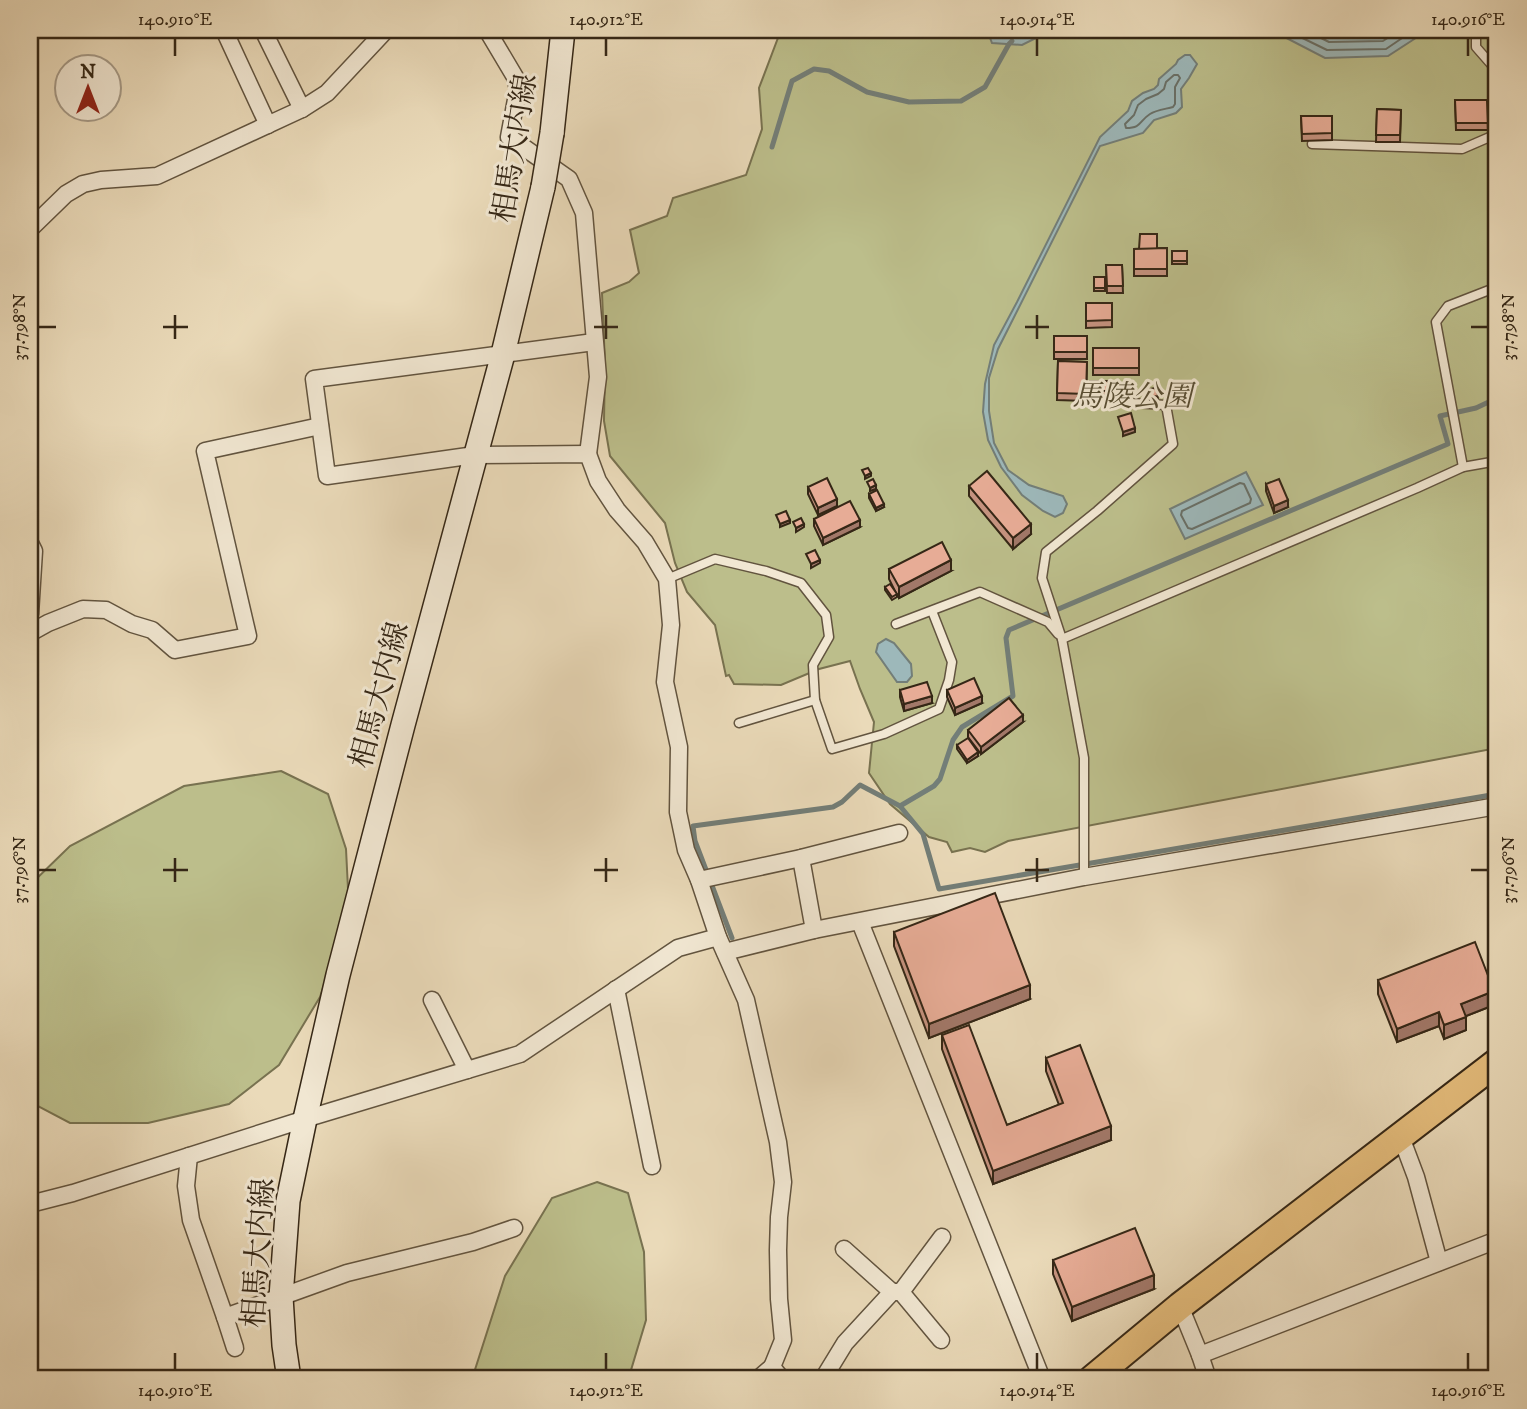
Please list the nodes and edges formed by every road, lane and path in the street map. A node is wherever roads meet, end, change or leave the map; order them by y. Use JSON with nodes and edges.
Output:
{"nodes":[{"id":1,"x":224,"y":30,"type":"edge"},
{"id":2,"x":263,"y":30,"type":"edge"},
{"id":3,"x":386,"y":30,"type":"edge"},
{"id":4,"x":487,"y":30,"type":"edge"},
{"id":5,"x":563,"y":30,"type":"edge"},
{"id":6,"x":1476,"y":30,"type":"edge"},
{"id":7,"x":1497,"y":71,"type":"edge"},
{"id":8,"x":302,"y":109,"type":"junction"},
{"id":9,"x":268,"y":125,"type":"junction"},
{"id":10,"x":1497,"y":129,"type":"edge"},
{"id":11,"x":1312,"y":144,"type":"edge"},
{"id":12,"x":30,"y":229,"type":"edge"},
{"id":13,"x":1497,"y":287,"type":"edge"},
{"id":14,"x":594,"y":342,"type":"junction"},
{"id":15,"x":503,"y":354,"type":"junction"},
{"id":16,"x":1111,"y":399,"type":"dead end"},
{"id":17,"x":320,"y":426,"type":"junction"},
{"id":18,"x":588,"y":454,"type":"junction"},
{"id":19,"x":475,"y":455,"type":"junction"},
{"id":20,"x":1497,"y":461,"type":"edge"},
{"id":21,"x":1463,"y":467,"type":"junction"},
{"id":22,"x":30,"y":543,"type":"edge"},
{"id":23,"x":667,"y":579,"type":"junction"},
{"id":24,"x":932,"y":611,"type":"junction"},
{"id":25,"x":30,"y":614,"type":"edge"},
{"id":26,"x":896,"y":624,"type":"dead end"},
{"id":27,"x":30,"y":633,"type":"edge"},
{"id":28,"x":1062,"y":639,"type":"junction"},
{"id":29,"x":815,"y":700,"type":"junction"},
{"id":30,"x":738,"y":723,"type":"dead end"},
{"id":31,"x":1497,"y":806,"type":"edge"},
{"id":32,"x":899,"y":833,"type":"dead end"},
{"id":33,"x":801,"y":858,"type":"junction"},
{"id":34,"x":1084,"y":877,"type":"junction"},
{"id":35,"x":699,"y":880,"type":"junction"},
{"id":36,"x":860,"y":922,"type":"junction"},
{"id":37,"x":814,"y":930,"type":"junction"},
{"id":38,"x":721,"y":945,"type":"junction"},
{"id":39,"x":616,"y":989,"type":"junction"},
{"id":40,"x":432,"y":1000,"type":"dead end"},
{"id":41,"x":1497,"y":1062,"type":"edge"},
{"id":42,"x":467,"y":1070,"type":"junction"},
{"id":43,"x":305,"y":1119,"type":"junction"},
{"id":44,"x":1401,"y":1137,"type":"junction"},
{"id":45,"x":189,"y":1156,"type":"junction"},
{"id":46,"x":652,"y":1166,"type":"dead end"},
{"id":47,"x":30,"y":1204,"type":"edge"},
{"id":48,"x":514,"y":1228,"type":"dead end"},
{"id":49,"x":942,"y":1237,"type":"dead end"},
{"id":50,"x":1497,"y":1240,"type":"edge"},
{"id":51,"x":844,"y":1249,"type":"dead end"},
{"id":52,"x":1439,"y":1262,"type":"junction"},
{"id":53,"x":896,"y":1292,"type":"junction"},
{"id":54,"x":281,"y":1297,"type":"junction"},
{"id":55,"x":1180,"y":1306,"type":"junction"},
{"id":56,"x":225,"y":1317,"type":"junction"},
{"id":57,"x":941,"y":1340,"type":"dead end"},
{"id":58,"x":235,"y":1348,"type":"dead end"},
{"id":59,"x":1200,"y":1355,"type":"junction"},
{"id":60,"x":777,"y":1373,"type":"edge"},
{"id":61,"x":289,"y":1379,"type":"edge"},
{"id":62,"x":758,"y":1379,"type":"edge"},
{"id":63,"x":823,"y":1379,"type":"edge"},
{"id":64,"x":1042,"y":1379,"type":"edge"},
{"id":65,"x":1092,"y":1379,"type":"edge"},
{"id":66,"x":1208,"y":1379,"type":"edge"}],
"edges":[{"from":1,"to":9,"type":"street"},
{"from":2,"to":8,"type":"street"},
{"from":3,"to":8,"type":"street"},
{"from":4,"to":14,"type":"street"},
{"from":5,"to":15,"type":"main road","name":"相馬大内線","bridge":true},
{"from":6,"to":7,"type":"lane"},
{"from":8,"to":9,"type":"street"},
{"from":9,"to":12,"type":"street"},
{"from":10,"to":11,"type":"lane"},
{"from":13,"to":21,"type":"lane"},
{"from":14,"to":15,"type":"street"},
{"from":14,"to":18,"type":"street"},
{"from":15,"to":17,"type":"street"},
{"from":15,"to":19,"type":"main road","name":"相馬大内線"},
{"from":16,"to":28,"type":"lane"},
{"from":17,"to":19,"type":"street"},
{"from":17,"to":27,"type":"street"},
{"from":18,"to":19,"type":"street"},
{"from":18,"to":23,"type":"street"},
{"from":19,"to":43,"type":"main road","name":"相馬大内線"},
{"from":20,"to":21,"type":"lane"},
{"from":21,"to":28,"type":"lane"},
{"from":22,"to":25,"type":"street"},
{"from":23,"to":29,"type":"lane"},
{"from":23,"to":35,"type":"street"},
{"from":24,"to":26,"type":"lane"},
{"from":24,"to":28,"type":"lane"},
{"from":24,"to":29,"type":"lane"},
{"from":28,"to":34,"type":"lane"},
{"from":29,"to":30,"type":"lane"},
{"from":31,"to":34,"type":"street"},
{"from":32,"to":33,"type":"street"},
{"from":33,"to":35,"type":"street"},
{"from":33,"to":37,"type":"street"},
{"from":34,"to":36,"type":"street"},
{"from":35,"to":38,"type":"street"},
{"from":36,"to":37,"type":"street"},
{"from":36,"to":64,"type":"street"},
{"from":37,"to":38,"type":"street"},
{"from":38,"to":39,"type":"street"},
{"from":38,"to":60,"type":"street"},
{"from":39,"to":42,"type":"street"},
{"from":39,"to":46,"type":"street"},
{"from":40,"to":42,"type":"street"},
{"from":41,"to":44,"type":"highway"},
{"from":42,"to":43,"type":"street"},
{"from":43,"to":45,"type":"street"},
{"from":43,"to":54,"type":"main road","name":"相馬大内線"},
{"from":44,"to":52,"type":"street"},
{"from":44,"to":55,"type":"highway"},
{"from":45,"to":47,"type":"street"},
{"from":45,"to":56,"type":"street"},
{"from":48,"to":54,"type":"street"},
{"from":49,"to":53,"type":"street"},
{"from":50,"to":52,"type":"street"},
{"from":51,"to":53,"type":"street"},
{"from":52,"to":59,"type":"street"},
{"from":53,"to":57,"type":"street"},
{"from":53,"to":63,"type":"street"},
{"from":54,"to":56,"type":"street"},
{"from":54,"to":61,"type":"main road","name":"相馬大内線"},
{"from":55,"to":59,"type":"street"},
{"from":55,"to":65,"type":"highway"},
{"from":56,"to":58,"type":"street"},
{"from":59,"to":66,"type":"street"},
{"from":60,"to":62,"type":"street"}]}
